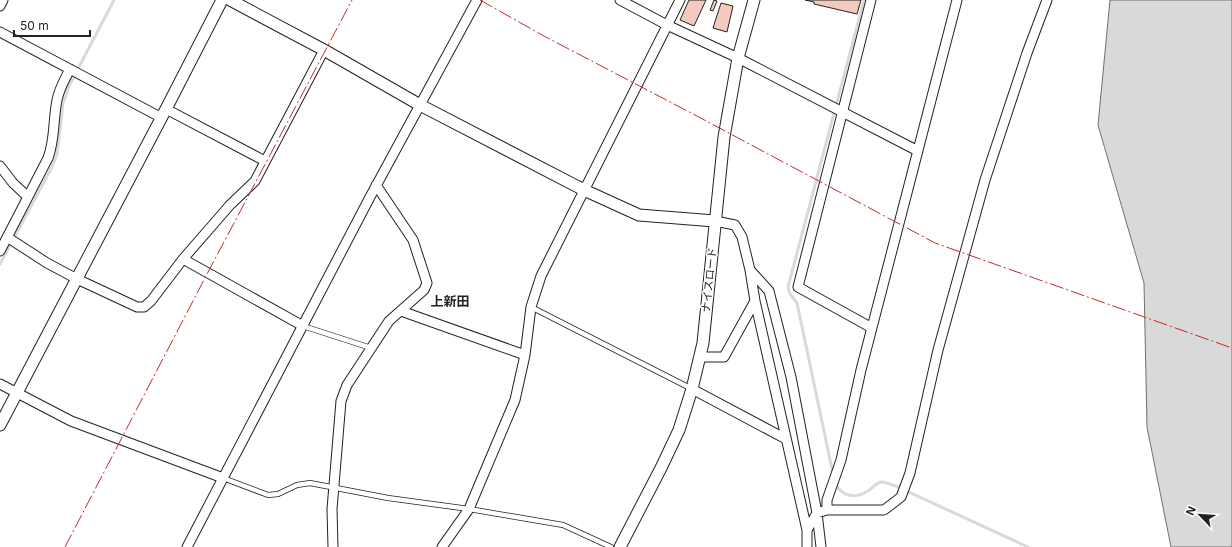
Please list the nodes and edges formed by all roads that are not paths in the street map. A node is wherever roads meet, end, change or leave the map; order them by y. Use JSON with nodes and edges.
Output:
{"nodes":[{"id":1,"x":3,"y":0,"type":"edge"},
{"id":2,"x":222,"y":0,"type":"edge"},
{"id":3,"x":230,"y":0,"type":"edge"},
{"id":4,"x":477,"y":0,"type":"edge"},
{"id":5,"x":620,"y":0,"type":"edge"},
{"id":6,"x":680,"y":0,"type":"edge"},
{"id":7,"x":754,"y":0,"type":"edge"},
{"id":8,"x":871,"y":0,"type":"edge"},
{"id":9,"x":957,"y":0,"type":"edge"},
{"id":10,"x":1046,"y":0,"type":"edge"},
{"id":11,"x":0,"y":6,"type":"edge"},
{"id":12,"x":667,"y":25,"type":"junction"},
{"id":13,"x":0,"y":32,"type":"edge"},
{"id":14,"x":324,"y":50,"type":"junction"},
{"id":15,"x":738,"y":58,"type":"junction"},
{"id":16,"x":74,"y":71,"type":"junction"},
{"id":17,"x":420,"y":105,"type":"junction"},
{"id":18,"x":843,"y":113,"type":"junction"},
{"id":19,"x":164,"y":114,"type":"junction"},
{"id":20,"x":918,"y":151,"type":"junction"},
{"id":21,"x":265,"y":161,"type":"junction"},
{"id":22,"x":0,"y":166,"type":"edge"},
{"id":23,"x":376,"y":185,"type":"junction"},
{"id":24,"x":584,"y":190,"type":"junction"},
{"id":25,"x":28,"y":197,"type":"junction"},
{"id":26,"x":715,"y":221,"type":"junction"},
{"id":27,"x":11,"y":239,"type":"junction"},
{"id":28,"x":0,"y":251,"type":"edge"},
{"id":29,"x":183,"y":259,"type":"junction"},
{"id":30,"x":750,"y":270,"type":"junction"},
{"id":31,"x":77,"y":280,"type":"junction"},
{"id":32,"x":754,"y":301,"type":"junction"},
{"id":33,"x":531,"y":307,"type":"junction"},
{"id":34,"x":401,"y":311,"type":"junction"},
{"id":35,"x":303,"y":326,"type":"junction"},
{"id":36,"x":872,"y":328,"type":"junction"},
{"id":37,"x":371,"y":348,"type":"junction"},
{"id":38,"x":525,"y":355,"type":"junction"},
{"id":39,"x":700,"y":358,"type":"junction"},
{"id":40,"x":0,"y":384,"type":"edge"},
{"id":41,"x":692,"y":389,"type":"junction"},
{"id":42,"x":17,"y":393,"type":"junction"},
{"id":43,"x":0,"y":425,"type":"edge"},
{"id":44,"x":786,"y":438,"type":"junction"},
{"id":45,"x":223,"y":478,"type":"junction"},
{"id":46,"x":334,"y":488,"type":"junction"},
{"id":47,"x":469,"y":509,"type":"junction"},
{"id":48,"x":827,"y":510,"type":"junction"},
{"id":49,"x":817,"y":513,"type":"junction"},
{"id":50,"x":807,"y":530,"type":"junction"},
{"id":51,"x":187,"y":547,"type":"edge"},
{"id":52,"x":333,"y":547,"type":"edge"},
{"id":53,"x":442,"y":547,"type":"edge"},
{"id":54,"x":611,"y":547,"type":"edge"},
{"id":55,"x":620,"y":547,"type":"edge"},
{"id":56,"x":806,"y":547,"type":"edge"},
{"id":57,"x":821,"y":547,"type":"edge"}],
"edges":[{"from":1,"to":11,"type":"street"},
{"from":2,"to":19,"type":"street"},
{"from":3,"to":14,"type":"street"},
{"from":4,"to":17,"type":"street"},
{"from":5,"to":12,"type":"street"},
{"from":6,"to":12,"type":"street"},
{"from":7,"to":15,"type":"street","name":"ナイスロード"},
{"from":8,"to":18,"type":"street"},
{"from":9,"to":20,"type":"street"},
{"from":10,"to":48,"type":"street"},
{"from":12,"to":15,"type":"street"},
{"from":12,"to":24,"type":"street"},
{"from":13,"to":16,"type":"street"},
{"from":14,"to":17,"type":"street"},
{"from":14,"to":21,"type":"street"},
{"from":15,"to":18,"type":"street"},
{"from":15,"to":26,"type":"street","name":"ナイスロード"},
{"from":16,"to":19,"type":"street"},
{"from":16,"to":25,"type":"street"},
{"from":17,"to":23,"type":"street"},
{"from":17,"to":24,"type":"street"},
{"from":18,"to":20,"type":"street"},
{"from":18,"to":36,"type":"street"},
{"from":19,"to":21,"type":"street"},
{"from":19,"to":31,"type":"street"},
{"from":20,"to":36,"type":"street"},
{"from":21,"to":29,"type":"street"},
{"from":22,"to":25,"type":"street"},
{"from":23,"to":34,"type":"street"},
{"from":23,"to":35,"type":"street"},
{"from":24,"to":26,"type":"street"},
{"from":24,"to":33,"type":"street"},
{"from":25,"to":27,"type":"street"},
{"from":26,"to":30,"type":"street"},
{"from":26,"to":39,"type":"street","name":"ナイスロード"},
{"from":27,"to":28,"type":"street"},
{"from":27,"to":31,"type":"street"},
{"from":29,"to":31,"type":"street"},
{"from":29,"to":35,"type":"street"},
{"from":30,"to":32,"type":"street"},
{"from":30,"to":49,"type":"street"},
{"from":31,"to":42,"type":"street"},
{"from":32,"to":39,"type":"street"},
{"from":32,"to":44,"type":"street"},
{"from":33,"to":38,"type":"street"},
{"from":33,"to":41,"type":"lane"},
{"from":34,"to":37,"type":"street"},
{"from":34,"to":38,"type":"street"},
{"from":35,"to":37,"type":"lane"},
{"from":35,"to":45,"type":"street"},
{"from":36,"to":48,"type":"street"},
{"from":37,"to":46,"type":"street"},
{"from":38,"to":47,"type":"street"},
{"from":39,"to":41,"type":"street","name":"ナイスロード"},
{"from":40,"to":42,"type":"street"},
{"from":41,"to":44,"type":"street"},
{"from":41,"to":55,"type":"street","name":"ナイスロード"},
{"from":42,"to":43,"type":"street"},
{"from":42,"to":45,"type":"street"},
{"from":44,"to":50,"type":"street"},
{"from":45,"to":46,"type":"lane"},
{"from":45,"to":51,"type":"street"},
{"from":46,"to":47,"type":"lane"},
{"from":46,"to":52,"type":"street"},
{"from":47,"to":53,"type":"street"},
{"from":47,"to":54,"type":"lane"},
{"from":48,"to":49,"type":"street"},
{"from":49,"to":50,"type":"street"},
{"from":49,"to":57,"type":"street"},
{"from":50,"to":56,"type":"street"}]}
